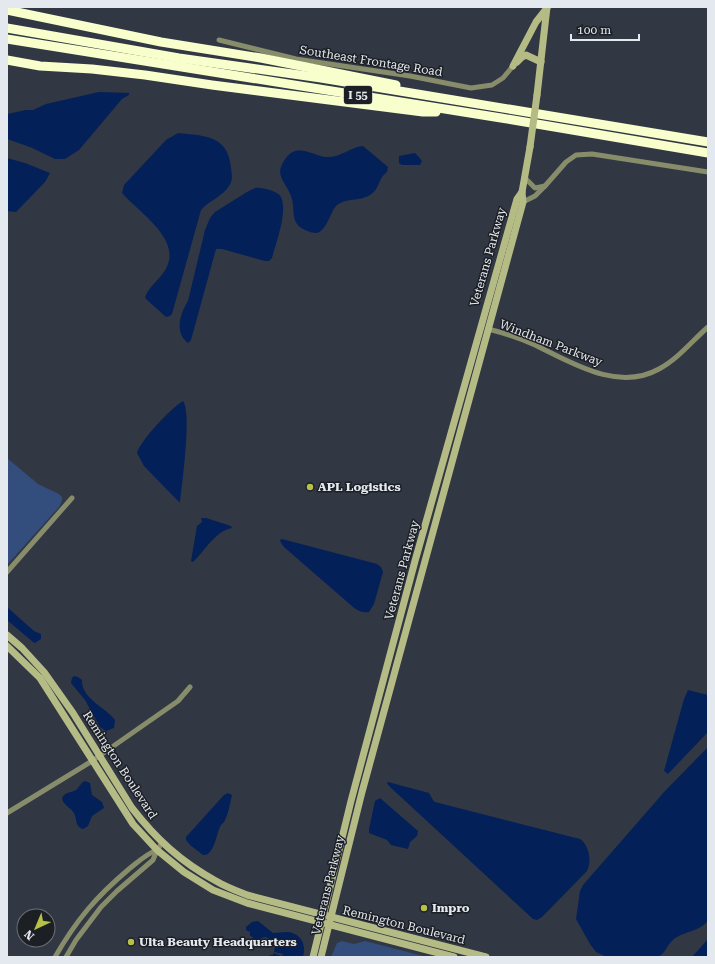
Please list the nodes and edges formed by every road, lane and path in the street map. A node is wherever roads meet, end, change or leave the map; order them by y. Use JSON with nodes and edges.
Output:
{"nodes":[{"id":1,"x":547,"y":8,"type":"edge"},
{"id":2,"x":7,"y":10,"type":"edge"},
{"id":3,"x":7,"y":28,"type":"edge"},
{"id":4,"x":7,"y":39,"type":"edge"},
{"id":5,"x":219,"y":40,"type":"dead end"},
{"id":6,"x":7,"y":60,"type":"edge"},
{"id":7,"x":541,"y":62,"type":"junction"},
{"id":8,"x":513,"y":66,"type":"junction"},
{"id":9,"x":471,"y":103,"type":"junction"},
{"id":10,"x":470,"y":113,"type":"junction"},
{"id":11,"x":708,"y":142,"type":"edge"},
{"id":12,"x":708,"y":153,"type":"edge"},
{"id":13,"x":708,"y":172,"type":"edge"},
{"id":14,"x":525,"y":178,"type":"junction"},
{"id":15,"x":545,"y":186,"type":"junction"},
{"id":16,"x":522,"y":192,"type":"junction"},
{"id":17,"x":523,"y":202,"type":"junction"},
{"id":18,"x":708,"y":327,"type":"edge"},
{"id":19,"x":488,"y":329,"type":"junction"},
{"id":20,"x":72,"y":498,"type":"dead end"},
{"id":21,"x":7,"y":572,"type":"edge"},
{"id":22,"x":7,"y":635,"type":"edge"},
{"id":23,"x":7,"y":646,"type":"edge"},
{"id":24,"x":190,"y":687,"type":"dead end"},
{"id":25,"x":100,"y":755,"type":"junction"},
{"id":26,"x":92,"y":761,"type":"junction"},
{"id":27,"x":7,"y":813,"type":"edge"},
{"id":28,"x":162,"y":843,"type":"junction"},
{"id":29,"x":157,"y":850,"type":"junction"},
{"id":30,"x":322,"y":919,"type":"junction"},
{"id":31,"x":330,"y":921,"type":"junction"},
{"id":32,"x":55,"y":957,"type":"edge"},
{"id":33,"x":66,"y":957,"type":"edge"},
{"id":34,"x":313,"y":957,"type":"edge"},
{"id":35,"x":321,"y":957,"type":"edge"},
{"id":36,"x":454,"y":957,"type":"edge"},
{"id":37,"x":486,"y":957,"type":"edge"}],
"edges":[{"from":1,"to":7,"type":"main road","name":"Veterans Parkway"},
{"from":1,"to":8,"type":"main road"},
{"from":2,"to":9,"type":"highway"},
{"from":3,"to":9,"type":"highway","number":"I 55"},
{"from":4,"to":10,"type":"highway","number":"I 55"},
{"from":5,"to":8,"type":"street","name":"Southeast Frontage Road"},
{"from":6,"to":10,"type":"highway"},
{"from":7,"to":8,"type":"main road"},
{"from":7,"to":14,"type":"main road","name":"Veterans Parkway","bridge":true},
{"from":9,"to":11,"type":"highway","number":"I 55"},
{"from":10,"to":12,"type":"highway","number":"I 55"},
{"from":13,"to":15,"type":"street"},
{"from":14,"to":15,"type":"street"},
{"from":14,"to":16,"type":"main road","name":"Veterans Parkway"},
{"from":15,"to":17,"type":"street"},
{"from":16,"to":17,"type":"main road","name":"Veterans Parkway"},
{"from":16,"to":30,"type":"main road","name":"Veterans Parkway"},
{"from":17,"to":19,"type":"main road","name":"Veterans Parkway"},
{"from":18,"to":19,"type":"street","name":"Windham Parkway"},
{"from":19,"to":31,"type":"main road","name":"Veterans Parkway"},
{"from":20,"to":21,"type":"street"},
{"from":22,"to":25,"type":"main road","name":"Remington Boulevard"},
{"from":23,"to":26,"type":"main road","name":"Remington Boulevard"},
{"from":24,"to":25,"type":"street"},
{"from":25,"to":26,"type":"street"},
{"from":25,"to":28,"type":"main road","name":"Remington Boulevard"},
{"from":26,"to":27,"type":"street"},
{"from":26,"to":29,"type":"main road","name":"Remington Boulevard"},
{"from":28,"to":29,"type":"street"},
{"from":28,"to":30,"type":"main road","name":"Remington Boulevard"},
{"from":29,"to":30,"type":"main road","name":"Remington Boulevard"},
{"from":29,"to":32,"type":"street"},
{"from":29,"to":33,"type":"street"},
{"from":30,"to":31,"type":"main road","name":"Remington Boulevard"},
{"from":30,"to":34,"type":"main road","name":"Veterans Parkway"},
{"from":31,"to":35,"type":"main road","name":"Veterans Parkway"},
{"from":31,"to":36,"type":"main road","name":"Remington Boulevard"},
{"from":31,"to":37,"type":"main road","name":"Remington Boulevard"}]}
